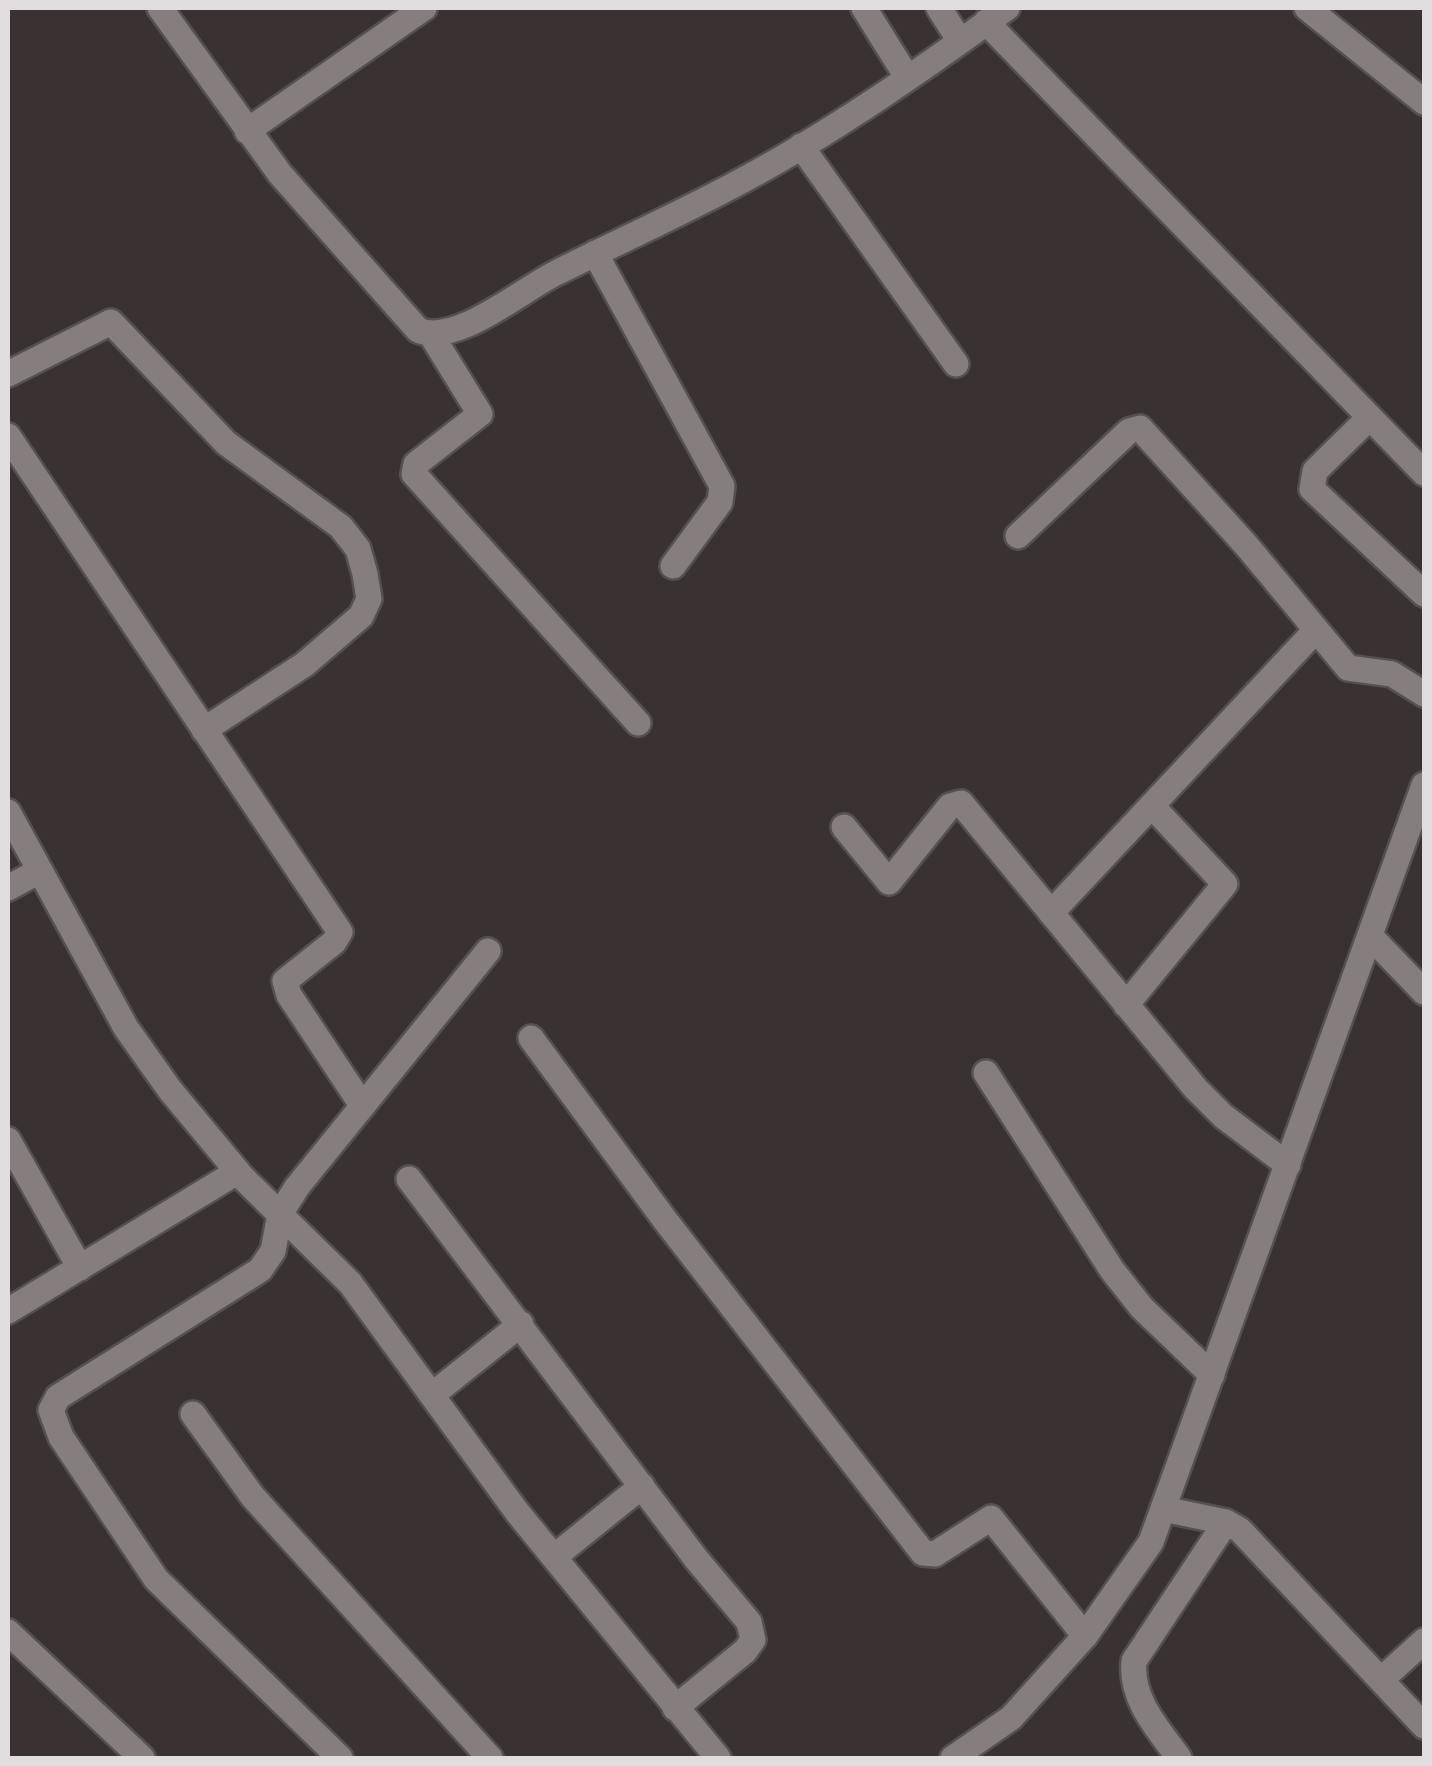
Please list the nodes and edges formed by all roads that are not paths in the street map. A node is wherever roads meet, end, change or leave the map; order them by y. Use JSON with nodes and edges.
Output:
{"nodes":[{"id":1,"x":160,"y":8,"type":"edge"},
{"id":2,"x":424,"y":8,"type":"edge"},
{"id":3,"x":864,"y":8,"type":"edge"},
{"id":4,"x":939,"y":8,"type":"edge"},
{"id":5,"x":1306,"y":8,"type":"edge"},
{"id":6,"x":999,"y":24,"type":"edge"},
{"id":7,"x":960,"y":41,"type":"junction"},
{"id":8,"x":907,"y":77,"type":"junction"},
{"id":9,"x":1424,"y":102,"type":"edge"},
{"id":10,"x":247,"y":131,"type":"junction"},
{"id":11,"x":815,"y":166,"type":"junction"},
{"id":12,"x":595,"y":253,"type":"junction"},
{"id":13,"x":432,"y":336,"type":"junction"},
{"id":14,"x":956,"y":364,"type":"dead end"},
{"id":15,"x":8,"y":374,"type":"edge"},
{"id":16,"x":1370,"y":418,"type":"junction"},
{"id":17,"x":8,"y":436,"type":"edge"},
{"id":18,"x":1424,"y":474,"type":"edge"},
{"id":19,"x":1018,"y":536,"type":"dead end"},
{"id":20,"x":673,"y":566,"type":"dead end"},
{"id":21,"x":1424,"y":594,"type":"edge"},
{"id":22,"x":1316,"y":630,"type":"junction"},
{"id":23,"x":1424,"y":694,"type":"edge"},
{"id":24,"x":638,"y":722,"type":"dead end"},
{"id":25,"x":204,"y":730,"type":"junction"},
{"id":26,"x":1424,"y":785,"type":"edge"},
{"id":27,"x":1152,"y":806,"type":"junction"},
{"id":28,"x":8,"y":812,"type":"edge"},
{"id":29,"x":844,"y":828,"type":"dead end"},
{"id":30,"x":39,"y":871,"type":"junction"},
{"id":31,"x":8,"y":888,"type":"edge"},
{"id":32,"x":1051,"y":912,"type":"junction"},
{"id":33,"x":1377,"y":944,"type":"junction"},
{"id":34,"x":488,"y":951,"type":"dead end"},
{"id":35,"x":1424,"y":992,"type":"edge"},
{"id":36,"x":1126,"y":1005,"type":"junction"},
{"id":37,"x":531,"y":1038,"type":"dead end"},
{"id":38,"x":986,"y":1072,"type":"dead end"},
{"id":39,"x":362,"y":1105,"type":"junction"},
{"id":40,"x":8,"y":1140,"type":"edge"},
{"id":41,"x":1288,"y":1165,"type":"junction"},
{"id":42,"x":237,"y":1172,"type":"junction"},
{"id":43,"x":409,"y":1179,"type":"dead end"},
{"id":44,"x":286,"y":1219,"type":"junction"},
{"id":45,"x":80,"y":1268,"type":"junction"},
{"id":46,"x":8,"y":1311,"type":"edge"},
{"id":47,"x":521,"y":1324,"type":"junction"},
{"id":48,"x":1212,"y":1375,"type":"junction"},
{"id":49,"x":432,"y":1396,"type":"junction"},
{"id":50,"x":194,"y":1414,"type":"dead end"},
{"id":51,"x":642,"y":1486,"type":"junction"},
{"id":52,"x":1194,"y":1515,"type":"junction"},
{"id":53,"x":554,"y":1557,"type":"junction"},
{"id":54,"x":8,"y":1632,"type":"edge"},
{"id":55,"x":1085,"y":1636,"type":"junction"},
{"id":56,"x":1424,"y":1641,"type":"edge"},
{"id":57,"x":1382,"y":1679,"type":"junction"},
{"id":58,"x":675,"y":1708,"type":"junction"},
{"id":59,"x":1424,"y":1726,"type":"edge"},
{"id":60,"x":142,"y":1758,"type":"edge"},
{"id":61,"x":340,"y":1758,"type":"edge"},
{"id":62,"x":490,"y":1758,"type":"edge"},
{"id":63,"x":718,"y":1758,"type":"edge"},
{"id":64,"x":952,"y":1758,"type":"edge"},
{"id":65,"x":1179,"y":1758,"type":"edge"}],
"edges":[{"from":1,"to":10,"type":"street"},
{"from":2,"to":10,"type":"street"},
{"from":3,"to":8,"type":"street"},
{"from":4,"to":7,"type":"street"},
{"from":5,"to":9,"type":"street"},
{"from":6,"to":7,"type":"street"},
{"from":6,"to":16,"type":"street"},
{"from":7,"to":8,"type":"street"},
{"from":8,"to":11,"type":"street"},
{"from":10,"to":13,"type":"street"},
{"from":11,"to":12,"type":"street"},
{"from":11,"to":14,"type":"street"},
{"from":12,"to":13,"type":"street"},
{"from":12,"to":20,"type":"street"},
{"from":13,"to":24,"type":"street"},
{"from":15,"to":25,"type":"street"},
{"from":16,"to":18,"type":"street"},
{"from":16,"to":21,"type":"street"},
{"from":17,"to":25,"type":"street"},
{"from":19,"to":22,"type":"street"},
{"from":22,"to":23,"type":"street"},
{"from":22,"to":27,"type":"street"},
{"from":25,"to":39,"type":"street"},
{"from":26,"to":33,"type":"street"},
{"from":27,"to":32,"type":"street"},
{"from":27,"to":36,"type":"street"},
{"from":28,"to":30,"type":"street"},
{"from":29,"to":32,"type":"street"},
{"from":30,"to":31,"type":"street"},
{"from":30,"to":42,"type":"street"},
{"from":32,"to":36,"type":"street"},
{"from":33,"to":35,"type":"street"},
{"from":33,"to":41,"type":"street"},
{"from":34,"to":39,"type":"street"},
{"from":36,"to":41,"type":"street"},
{"from":37,"to":55,"type":"street"},
{"from":38,"to":48,"type":"street"},
{"from":39,"to":44,"type":"street"},
{"from":40,"to":45,"type":"street"},
{"from":41,"to":48,"type":"street"},
{"from":42,"to":44,"type":"street"},
{"from":42,"to":45,"type":"street"},
{"from":43,"to":47,"type":"street"},
{"from":44,"to":49,"type":"street"},
{"from":44,"to":61,"type":"street"},
{"from":45,"to":46,"type":"street"},
{"from":47,"to":49,"type":"street"},
{"from":47,"to":51,"type":"street"},
{"from":48,"to":52,"type":"street"},
{"from":49,"to":53,"type":"street"},
{"from":50,"to":62,"type":"street"},
{"from":51,"to":53,"type":"street"},
{"from":51,"to":58,"type":"street"},
{"from":52,"to":55,"type":"street"},
{"from":52,"to":57,"type":"street"},
{"from":52,"to":65,"type":"street"},
{"from":53,"to":58,"type":"street"},
{"from":54,"to":60,"type":"street"},
{"from":55,"to":64,"type":"street"},
{"from":56,"to":57,"type":"street"},
{"from":57,"to":59,"type":"street"},
{"from":58,"to":63,"type":"street"}]}
